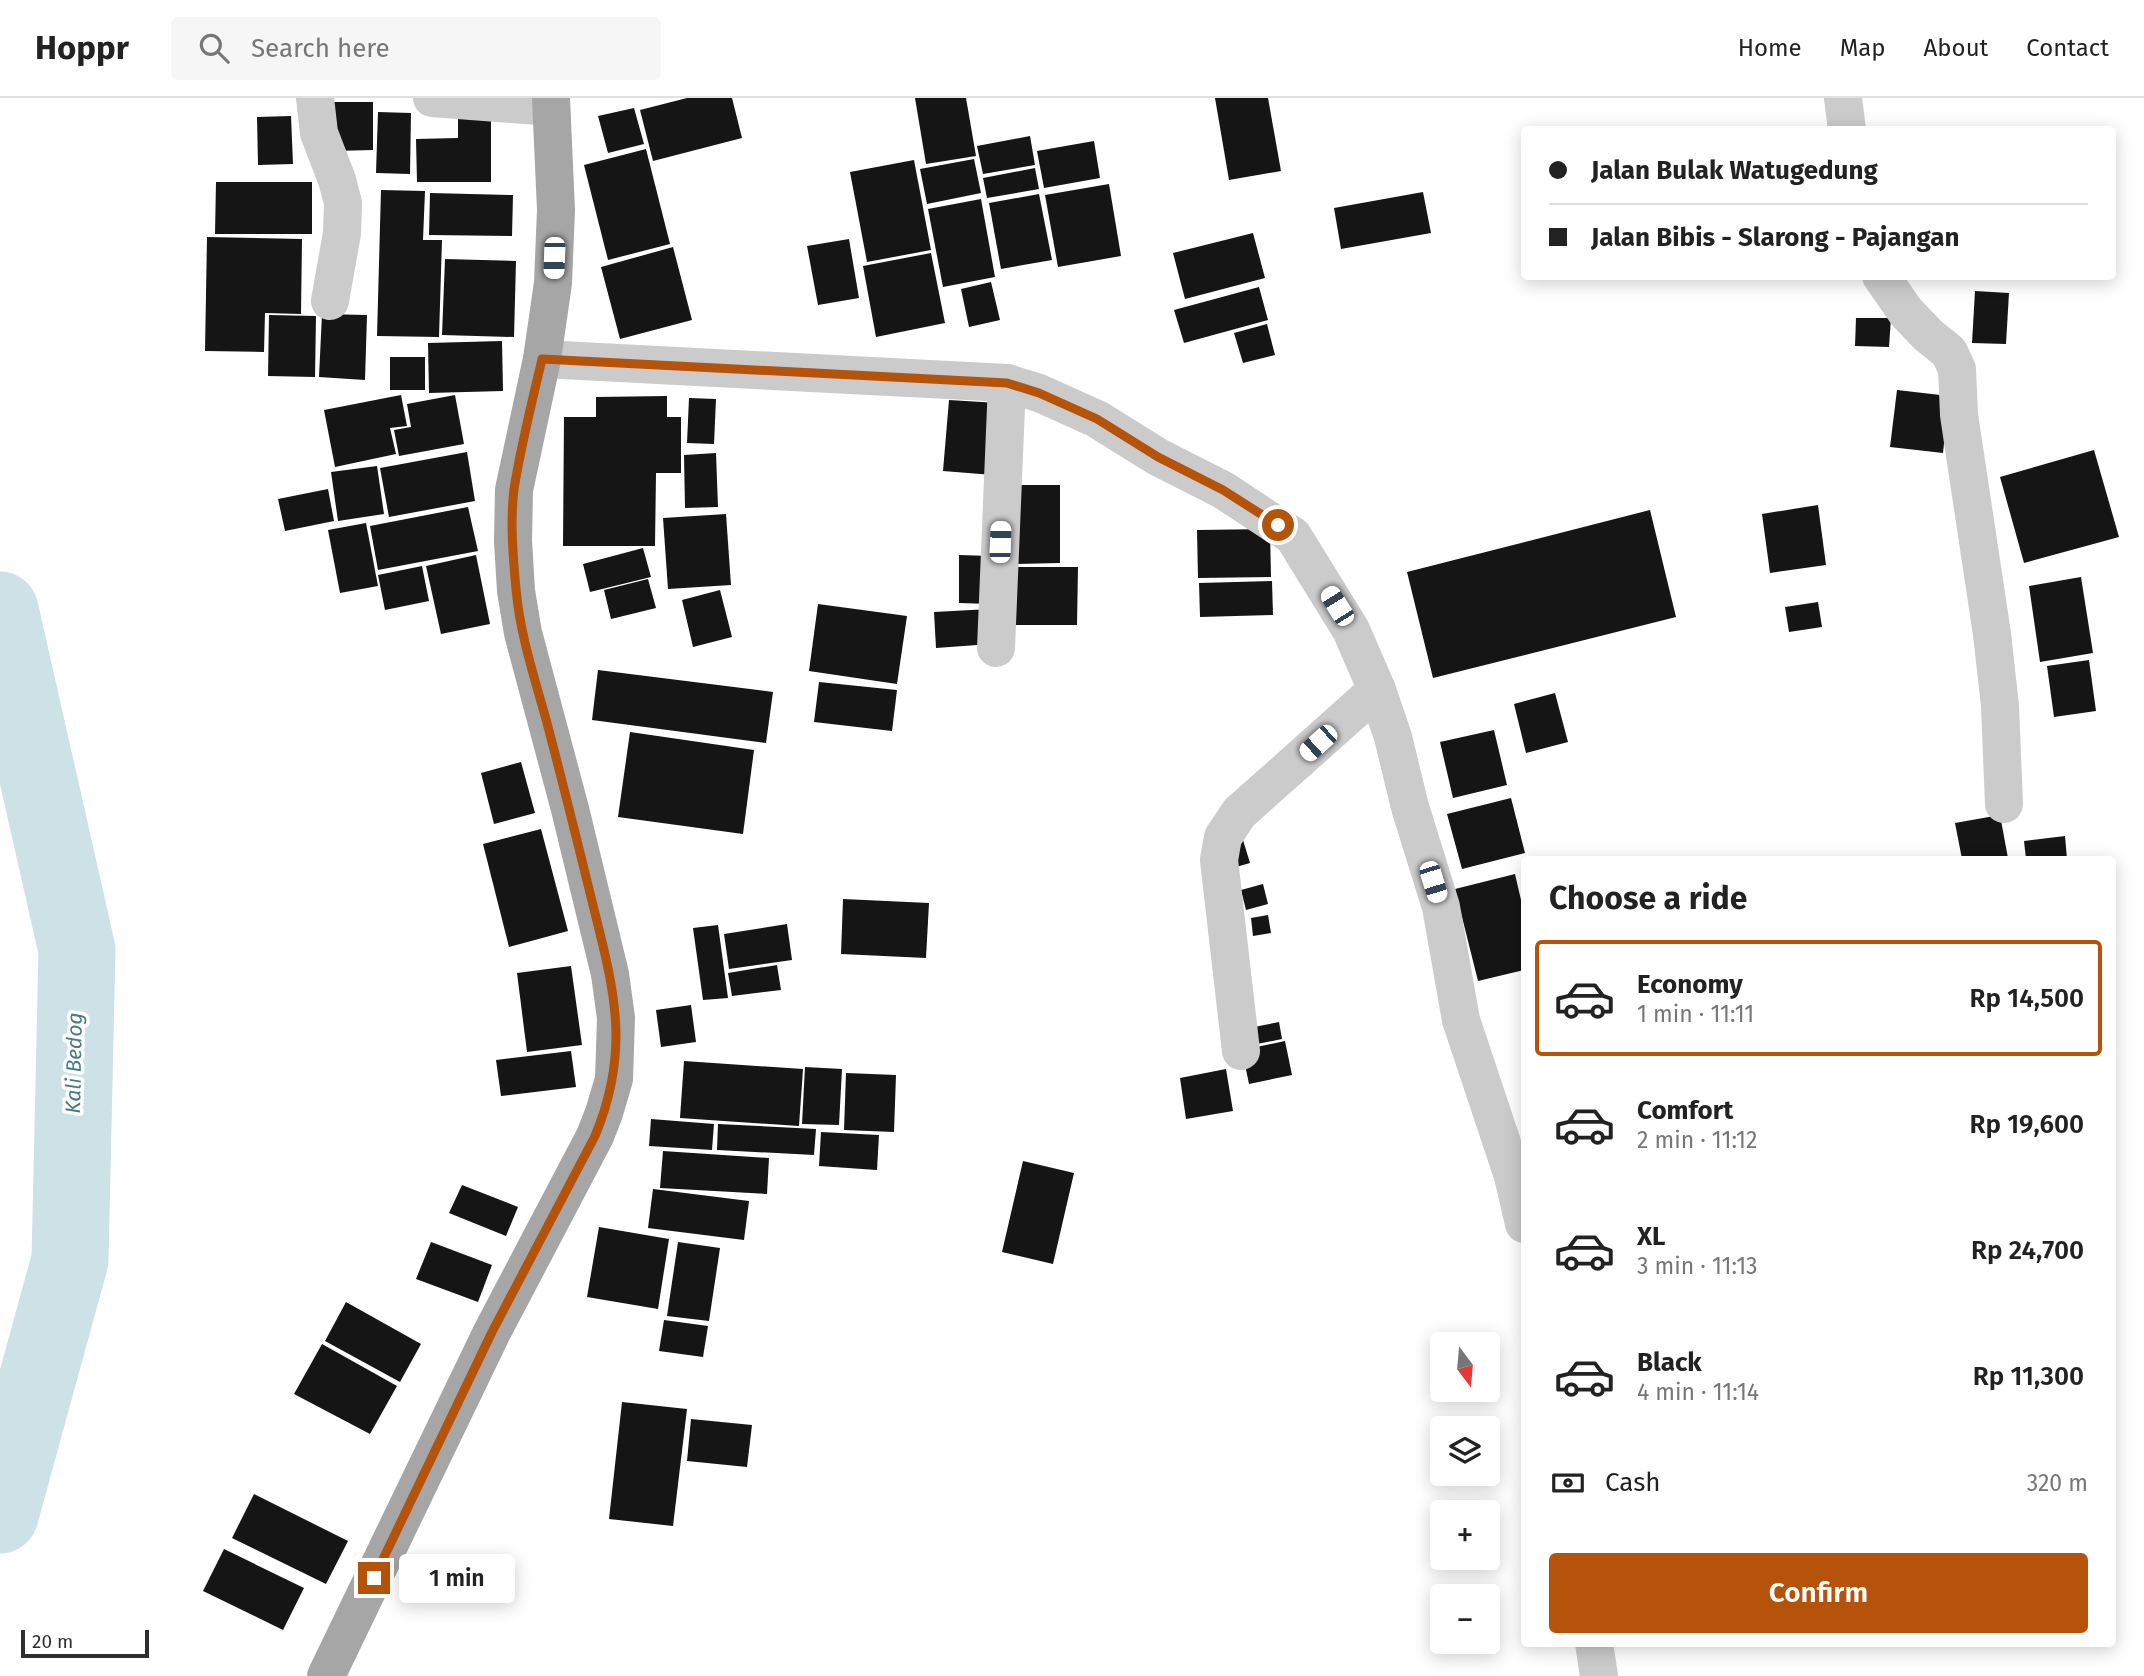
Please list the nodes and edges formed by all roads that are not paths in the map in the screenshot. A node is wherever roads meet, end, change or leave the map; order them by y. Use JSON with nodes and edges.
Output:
{"nodes":[{"id":1,"x":315,"y":98,"type":"edge"},
{"id":2,"x":432,"y":98,"type":"edge"},
{"id":3,"x":1843,"y":98,"type":"edge"},
{"id":4,"x":551,"y":103,"type":"edge"},
{"id":5,"x":1846,"y":126,"type":"edge"},
{"id":6,"x":1884,"y":280,"type":"edge"},
{"id":7,"x":330,"y":301,"type":"dead end"},
{"id":8,"x":542,"y":359,"type":"junction"},
{"id":9,"x":1007,"y":383,"type":"junction"},
{"id":10,"x":996,"y":648,"type":"dead end"},
{"id":11,"x":1377,"y":690,"type":"junction"},
{"id":12,"x":2004,"y":804,"type":"dead end"},
{"id":13,"x":1241,"y":1051,"type":"dead end"},
{"id":14,"x":1521,"y":1211,"type":"edge"},
{"id":15,"x":1595,"y":1647,"type":"edge"},
{"id":16,"x":326,"y":1676,"type":"edge"},
{"id":17,"x":1599,"y":1676,"type":"edge"}],
"edges":[{"from":1,"to":7,"type":"street"},
{"from":2,"to":4,"type":"street"},
{"from":3,"to":5,"type":"street"},
{"from":4,"to":8,"type":"main road"},
{"from":6,"to":12,"type":"street"},
{"from":8,"to":9,"type":"street"},
{"from":8,"to":16,"type":"main road"},
{"from":9,"to":10,"type":"street"},
{"from":9,"to":11,"type":"street"},
{"from":11,"to":13,"type":"street"},
{"from":11,"to":14,"type":"street"},
{"from":15,"to":17,"type":"street"}]}
